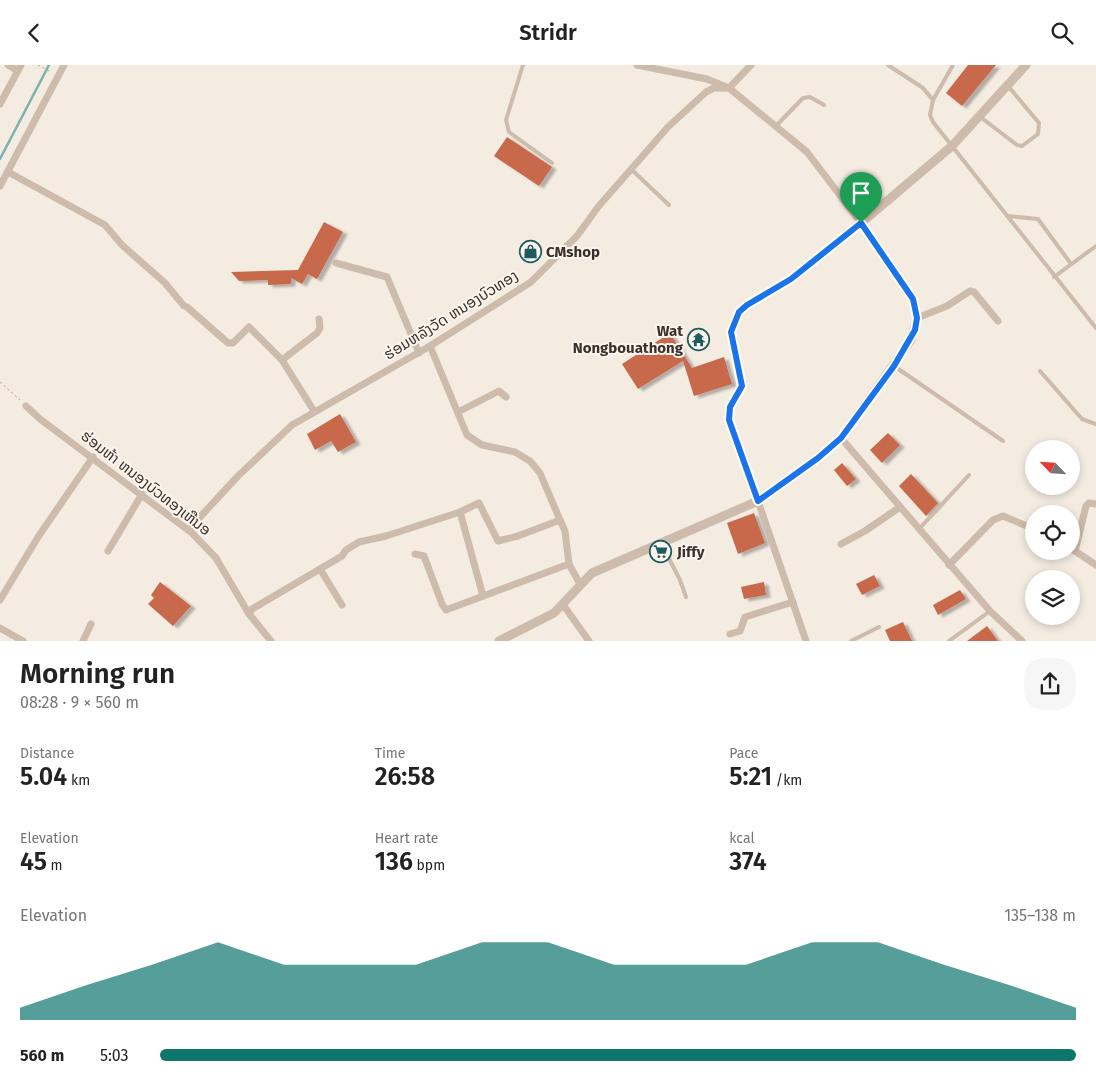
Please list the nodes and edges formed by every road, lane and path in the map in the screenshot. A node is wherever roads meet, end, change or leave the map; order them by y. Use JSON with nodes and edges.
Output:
{"nodes":[{"id":1,"x":8,"y":65,"type":"edge"},
{"id":2,"x":38,"y":65,"type":"edge"},
{"id":3,"x":64,"y":65,"type":"edge"},
{"id":4,"x":524,"y":65,"type":"edge"},
{"id":5,"x":637,"y":65,"type":"edge"},
{"id":6,"x":751,"y":65,"type":"edge"},
{"id":7,"x":888,"y":65,"type":"edge"},
{"id":8,"x":953,"y":65,"type":"edge"},
{"id":9,"x":1026,"y":65,"type":"edge"},
{"id":10,"x":19,"y":68,"type":"edge"},
{"id":11,"x":58,"y":76,"type":"junction"},
{"id":12,"x":1008,"y":86,"type":"junction"},
{"id":13,"x":729,"y":88,"type":"junction"},
{"id":14,"x":933,"y":100,"type":"junction"},
{"id":15,"x":0,"y":104,"type":"edge"},
{"id":16,"x":824,"y":105,"type":"dead end"},
{"id":17,"x":979,"y":116,"type":"junction"},
{"id":18,"x":776,"y":126,"type":"junction"},
{"id":19,"x":952,"y":146,"type":"junction"},
{"id":20,"x":552,"y":163,"type":"dead end"},
{"id":21,"x":631,"y":169,"type":"junction"},
{"id":22,"x":8,"y":172,"type":"junction"},
{"id":23,"x":0,"y":186,"type":"edge"},
{"id":24,"x":669,"y":205,"type":"dead end"},
{"id":25,"x":1007,"y":216,"type":"junction"},
{"id":26,"x":861,"y":223,"type":"junction"},
{"id":27,"x":1096,"y":246,"type":"edge"},
{"id":28,"x":336,"y":263,"type":"dead end"},
{"id":29,"x":1071,"y":265,"type":"junction"},
{"id":30,"x":1054,"y":277,"type":"junction"},
{"id":31,"x":917,"y":318,"type":"junction"},
{"id":32,"x":319,"y":319,"type":"dead end"},
{"id":33,"x":998,"y":321,"type":"dead end"},
{"id":34,"x":1096,"y":328,"type":"edge"},
{"id":35,"x":430,"y":346,"type":"junction"},
{"id":36,"x":419,"y":353,"type":"junction"},
{"id":37,"x":282,"y":360,"type":"junction"},
{"id":38,"x":894,"y":366,"type":"junction"},
{"id":39,"x":1040,"y":371,"type":"dead end"},
{"id":40,"x":0,"y":382,"type":"edge"},
{"id":41,"x":506,"y":397,"type":"dead end"},
{"id":42,"x":26,"y":406,"type":"joint"},
{"id":43,"x":314,"y":411,"type":"junction"},
{"id":44,"x":458,"y":413,"type":"junction"},
{"id":45,"x":1096,"y":424,"type":"edge"},
{"id":46,"x":841,"y":438,"type":"junction"},
{"id":47,"x":1004,"y":441,"type":"dead end"},
{"id":48,"x":92,"y":457,"type":"junction"},
{"id":49,"x":970,"y":475,"type":"dead end"},
{"id":50,"x":142,"y":494,"type":"junction"},
{"id":51,"x":758,"y":501,"type":"junction"},
{"id":52,"x":1096,"y":504,"type":"edge"},
{"id":53,"x":900,"y":507,"type":"junction"},
{"id":54,"x":460,"y":512,"type":"junction"},
{"id":55,"x":560,"y":520,"type":"junction"},
{"id":56,"x":1025,"y":525,"type":"edge"},
{"id":57,"x":1080,"y":526,"type":"edge"},
{"id":58,"x":919,"y":529,"type":"junction"},
{"id":59,"x":188,"y":530,"type":"junction"},
{"id":60,"x":661,"y":543,"type":"junction"},
{"id":61,"x":841,"y":544,"type":"dead end"},
{"id":62,"x":108,"y":551,"type":"dead end"},
{"id":63,"x":415,"y":554,"type":"dead end"},
{"id":64,"x":1080,"y":555,"type":"edge"},
{"id":65,"x":569,"y":563,"type":"junction"},
{"id":66,"x":950,"y":565,"type":"junction"},
{"id":67,"x":1096,"y":565,"type":"edge"},
{"id":68,"x":320,"y":569,"type":"junction"},
{"id":69,"x":580,"y":584,"type":"junction"},
{"id":70,"x":483,"y":596,"type":"junction"},
{"id":71,"x":686,"y":597,"type":"dead end"},
{"id":72,"x":0,"y":600,"type":"edge"},
{"id":73,"x":793,"y":602,"type":"junction"},
{"id":74,"x":342,"y":605,"type":"dead end"},
{"id":75,"x":564,"y":605,"type":"junction"},
{"id":76,"x":990,"y":611,"type":"junction"},
{"id":77,"x":249,"y":614,"type":"junction"},
{"id":78,"x":91,"y":624,"type":"dead end"},
{"id":79,"x":879,"y":627,"type":"dead end"},
{"id":80,"x":0,"y":628,"type":"edge"},
{"id":81,"x":730,"y":634,"type":"dead end"},
{"id":82,"x":23,"y":641,"type":"edge"},
{"id":83,"x":83,"y":641,"type":"edge"},
{"id":84,"x":271,"y":641,"type":"edge"},
{"id":85,"x":499,"y":641,"type":"edge"},
{"id":86,"x":589,"y":641,"type":"edge"},
{"id":87,"x":806,"y":641,"type":"edge"},
{"id":88,"x":851,"y":641,"type":"edge"},
{"id":89,"x":949,"y":641,"type":"edge"},
{"id":90,"x":1022,"y":641,"type":"edge"}],
"edges":[{"from":1,"to":10,"type":"street"},
{"from":2,"to":11,"type":"path"},
{"from":3,"to":11,"type":"street"},
{"from":4,"to":20,"type":"lane"},
{"from":5,"to":13,"type":"street"},
{"from":6,"to":13,"type":"street"},
{"from":7,"to":14,"type":"lane"},
{"from":8,"to":14,"type":"lane"},
{"from":9,"to":12,"type":"street"},
{"from":10,"to":15,"type":"street"},
{"from":11,"to":22,"type":"street"},
{"from":12,"to":17,"type":"street"},
{"from":12,"to":17,"type":"lane"},
{"from":13,"to":18,"type":"street"},
{"from":13,"to":21,"type":"street","name":"ຮ່ອມຫລັງວັດ ຫນອງບົວທອງ"},
{"from":14,"to":19,"type":"lane"},
{"from":16,"to":18,"type":"lane"},
{"from":17,"to":19,"type":"street"},
{"from":18,"to":26,"type":"street"},
{"from":19,"to":25,"type":"lane"},
{"from":19,"to":26,"type":"street"},
{"from":21,"to":24,"type":"lane"},
{"from":21,"to":35,"type":"street","name":"ຮ່ອມຫລັງວັດ ຫນອງບົວທອງ"},
{"from":22,"to":23,"type":"street"},
{"from":22,"to":37,"type":"street"},
{"from":25,"to":29,"type":"lane"},
{"from":25,"to":30,"type":"lane"},
{"from":26,"to":31,"type":"street"},
{"from":26,"to":51,"type":"lane"},
{"from":27,"to":29,"type":"lane"},
{"from":28,"to":36,"type":"street"},
{"from":29,"to":30,"type":"lane"},
{"from":30,"to":34,"type":"lane"},
{"from":31,"to":33,"type":"street"},
{"from":31,"to":38,"type":"street"},
{"from":32,"to":37,"type":"street"},
{"from":35,"to":36,"type":"street","name":"ຮ່ອມຫລັງວັດ ຫນອງບົວທອງ"},
{"from":35,"to":44,"type":"street"},
{"from":36,"to":43,"type":"street","name":"ຮ່ອມຫລັງວັດ ຫນອງບົວທອງ"},
{"from":37,"to":43,"type":"street"},
{"from":38,"to":46,"type":"street"},
{"from":38,"to":47,"type":"lane"},
{"from":39,"to":45,"type":"lane"},
{"from":40,"to":42,"type":"path"},
{"from":41,"to":44,"type":"street"},
{"from":42,"to":48,"type":"street","name":"ຮ່ອມຫ້າ ຫນອງບົວທອງເຫືນອ"},
{"from":43,"to":59,"type":"street","name":"ຮ່ອມຫລັງວັດ ຫນອງບົວທອງ"},
{"from":44,"to":55,"type":"street"},
{"from":46,"to":51,"type":"street"},
{"from":46,"to":53,"type":"street"},
{"from":48,"to":50,"type":"street","name":"ຮ່ອມຫ້າ ຫນອງບົວທອງເຫືນອ"},
{"from":48,"to":72,"type":"street"},
{"from":49,"to":58,"type":"lane"},
{"from":50,"to":59,"type":"street","name":"ຮ່ອມຫ້າ ຫນອງບົວທອງເຫືນອ"},
{"from":50,"to":62,"type":"street"},
{"from":51,"to":60,"type":"street"},
{"from":51,"to":73,"type":"street"},
{"from":52,"to":57,"type":"street"},
{"from":53,"to":58,"type":"street"},
{"from":53,"to":61,"type":"street"},
{"from":54,"to":55,"type":"street"},
{"from":54,"to":68,"type":"street"},
{"from":54,"to":70,"type":"street"},
{"from":55,"to":65,"type":"street"},
{"from":56,"to":66,"type":"street"},
{"from":58,"to":66,"type":"street"},
{"from":59,"to":77,"type":"street","name":"ຮ່ອມຫ້າ ຫນອງບົວທອງເຫືນອ"},
{"from":60,"to":69,"type":"street"},
{"from":60,"to":71,"type":"lane"},
{"from":63,"to":70,"type":"street"},
{"from":64,"to":67,"type":"street"},
{"from":65,"to":69,"type":"street"},
{"from":65,"to":70,"type":"street"},
{"from":66,"to":76,"type":"street"},
{"from":68,"to":74,"type":"street"},
{"from":68,"to":77,"type":"street"},
{"from":69,"to":75,"type":"street"},
{"from":73,"to":81,"type":"street"},
{"from":73,"to":87,"type":"street"},
{"from":75,"to":85,"type":"street"},
{"from":75,"to":86,"type":"street"},
{"from":76,"to":89,"type":"lane"},
{"from":76,"to":90,"type":"street"},
{"from":77,"to":84,"type":"street","name":"ຮ່ອມຫ້າ ຫນອງບົວທອງເຫືນອ"},
{"from":78,"to":83,"type":"street"},
{"from":79,"to":88,"type":"lane"},
{"from":80,"to":82,"type":"street"}]}
